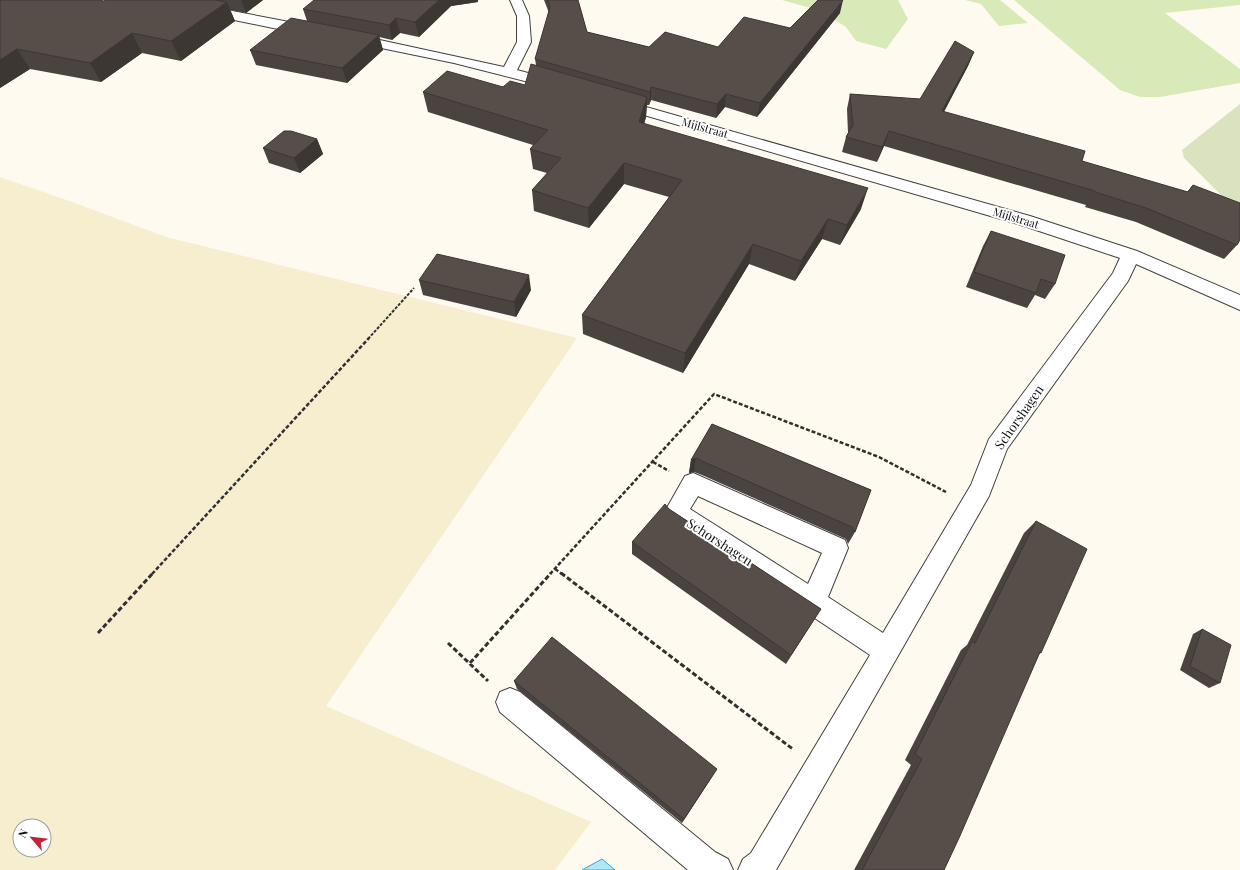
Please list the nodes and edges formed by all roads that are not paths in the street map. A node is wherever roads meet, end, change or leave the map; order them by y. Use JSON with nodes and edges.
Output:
{"nodes":[{"id":1,"x":156,"y":0,"type":"edge"},
{"id":2,"x":516,"y":0,"type":"edge"},
{"id":3,"x":324,"y":32,"type":"edge"},
{"id":4,"x":339,"y":35,"type":"edge"},
{"id":5,"x":509,"y":71,"type":"junction"},
{"id":6,"x":572,"y":90,"type":"edge"},
{"id":7,"x":606,"y":100,"type":"edge"},
{"id":8,"x":1131,"y":256,"type":"junction"},
{"id":9,"x":1240,"y":303,"type":"edge"},
{"id":10,"x":813,"y":602,"type":"junction"},
{"id":11,"x":886,"y":650,"type":"junction"},
{"id":12,"x":510,"y":702,"type":"road end"},
{"id":13,"x":758,"y":867,"type":"edge"},
{"id":14,"x":717,"y":870,"type":"edge"}],
"edges":[{"from":1,"to":3,"type":"street"},
{"from":2,"to":5,"type":"street"},
{"from":4,"to":5,"type":"street"},
{"from":5,"to":6,"type":"street"},
{"from":7,"to":8,"type":"street","name":"Mijlstraat"},
{"from":8,"to":9,"type":"street","name":"Mijlstraat"},
{"from":8,"to":11,"type":"street","name":"Schorshagen"},
{"from":10,"to":10,"type":"street","name":"Schorshagen"},
{"from":10,"to":11,"type":"street","name":"Schorshagen"},
{"from":11,"to":13,"type":"street","name":"Schorshagen"},
{"from":12,"to":14,"type":"street"}]}
